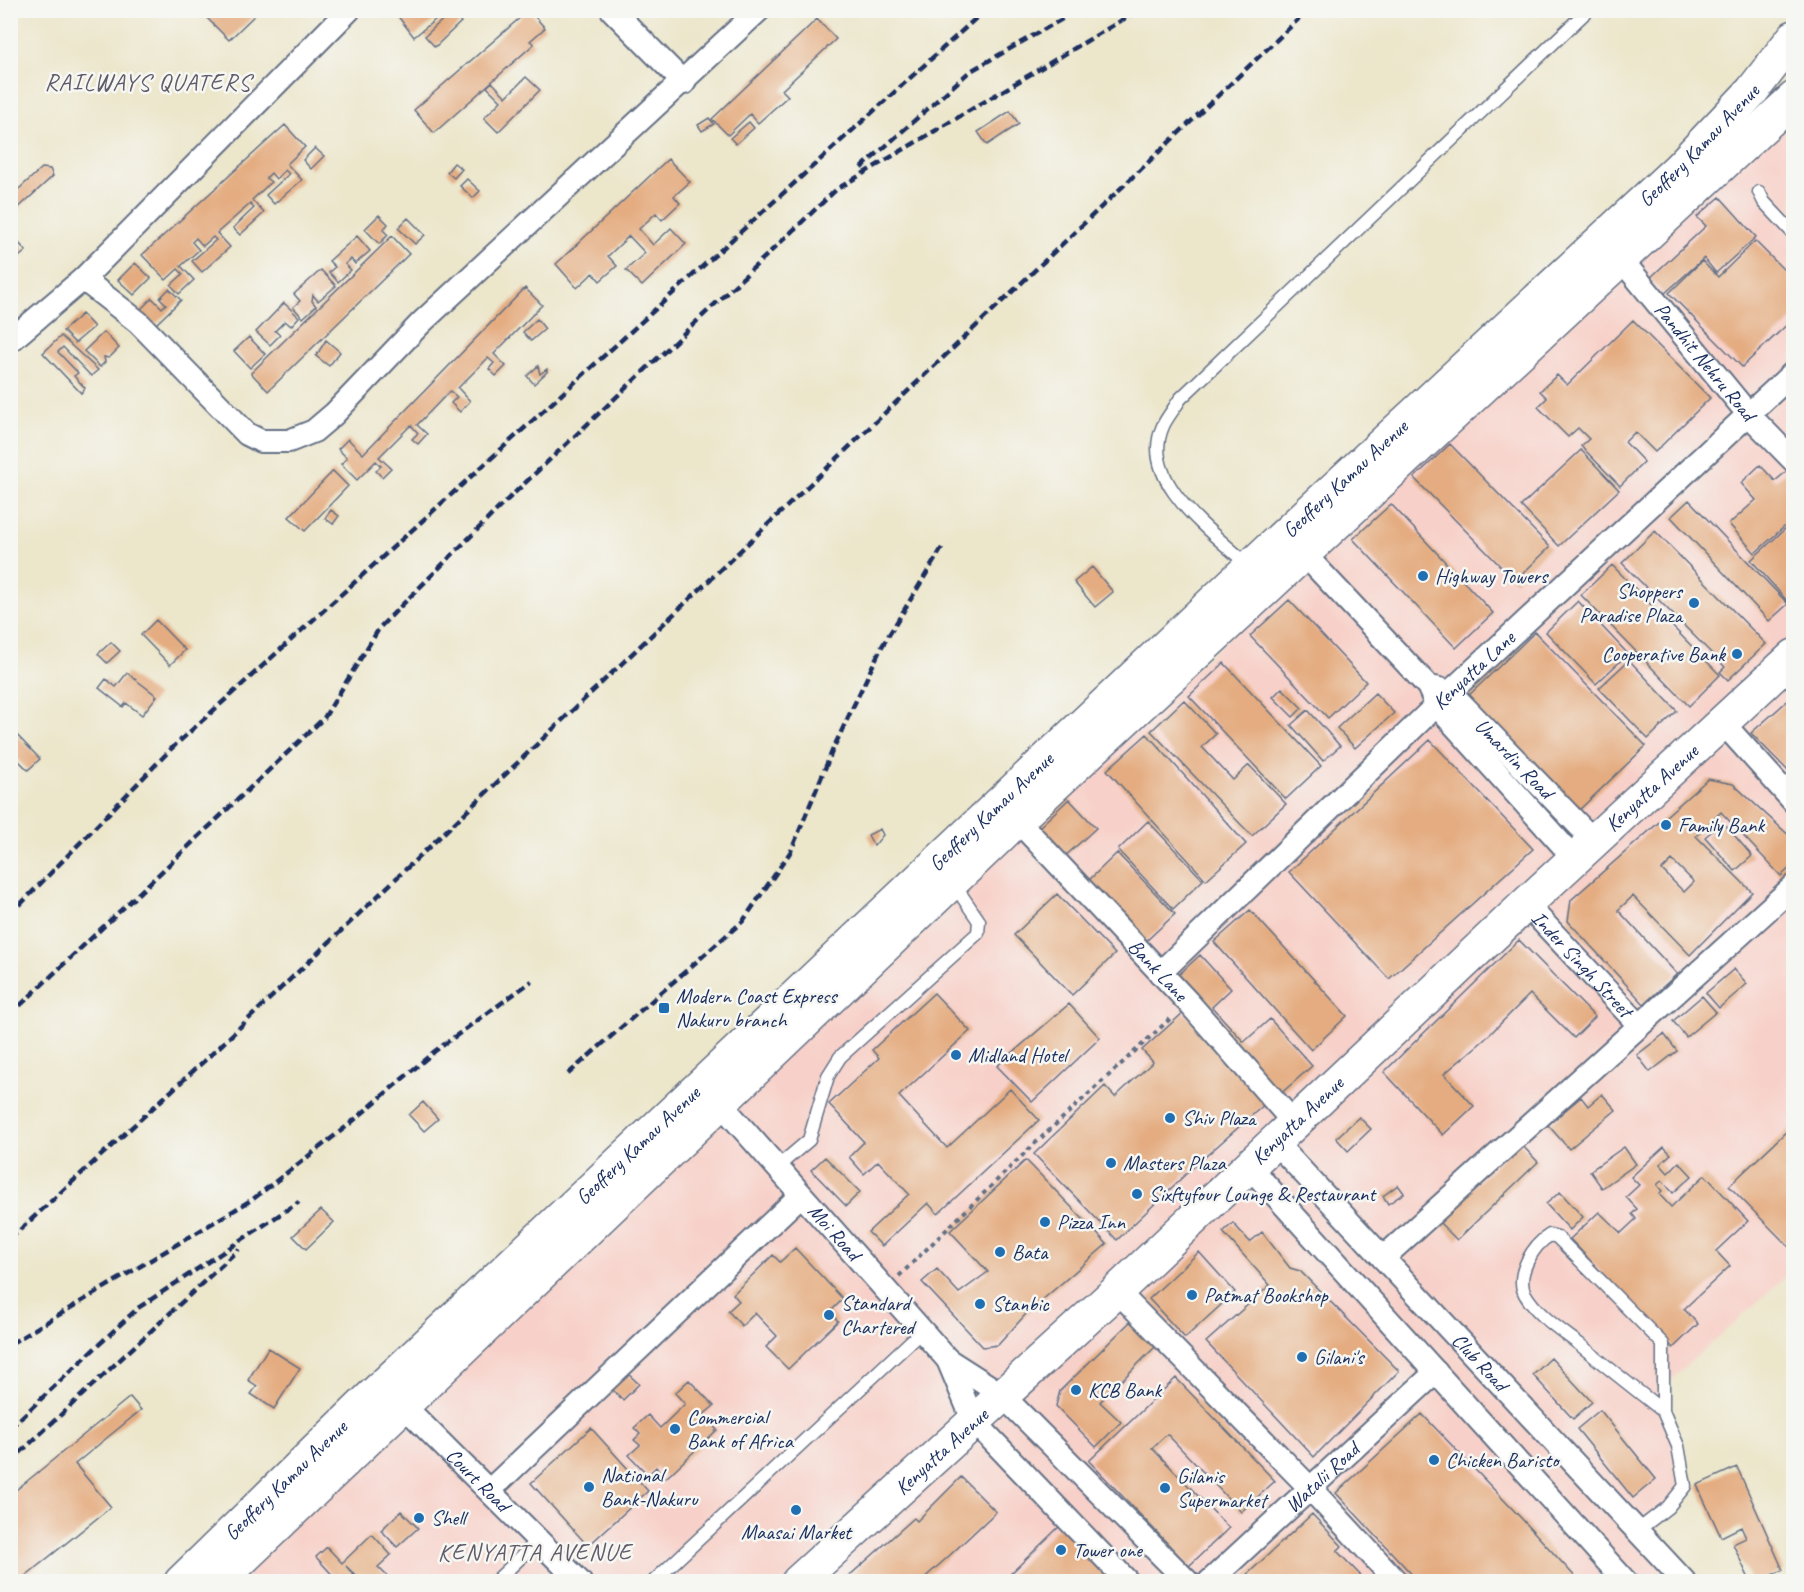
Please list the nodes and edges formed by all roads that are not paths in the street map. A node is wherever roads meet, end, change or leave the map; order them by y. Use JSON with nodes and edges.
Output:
{"nodes":[{"id":1,"x":349,"y":10,"type":"edge"},
{"id":2,"x":612,"y":10,"type":"edge"},
{"id":3,"x":759,"y":10,"type":"edge"},
{"id":4,"x":1588,"y":10,"type":"edge"},
{"id":5,"x":1794,"y":37,"type":"edge"},
{"id":6,"x":684,"y":82,"type":"junction"},
{"id":7,"x":1794,"y":98,"type":"edge"},
{"id":8,"x":1760,"y":192,"type":"dead end"},
{"id":9,"x":1794,"y":234,"type":"edge"},
{"id":10,"x":1620,"y":258,"type":"junction"},
{"id":11,"x":82,"y":279,"type":"junction"},
{"id":12,"x":16,"y":328,"type":"edge"},
{"id":13,"x":1794,"y":372,"type":"edge"},
{"id":14,"x":1749,"y":415,"type":"junction"},
{"id":15,"x":1794,"y":461,"type":"edge"},
{"id":16,"x":1304,"y":554,"type":"junction"},
{"id":17,"x":1250,"y":567,"type":"junction"},
{"id":18,"x":1794,"y":656,"type":"edge"},
{"id":19,"x":1438,"y":695,"type":"junction"},
{"id":20,"x":1723,"y":723,"type":"junction"},
{"id":21,"x":1794,"y":802,"type":"edge"},
{"id":22,"x":1017,"y":820,"type":"junction"},
{"id":23,"x":1585,"y":850,"type":"junction"},
{"id":24,"x":953,"y":884,"type":"junction"},
{"id":25,"x":1794,"y":885,"type":"edge"},
{"id":26,"x":1526,"y":904,"type":"junction"},
{"id":27,"x":1160,"y":973,"type":"junction"},
{"id":28,"x":1639,"y":1025,"type":"junction"},
{"id":29,"x":721,"y":1104,"type":"junction"},
{"id":30,"x":1284,"y":1132,"type":"junction"},
{"id":31,"x":1248,"y":1165,"type":"junction"},
{"id":32,"x":776,"y":1168,"type":"junction"},
{"id":33,"x":1314,"y":1184,"type":"junction"},
{"id":34,"x":801,"y":1196,"type":"junction"},
{"id":35,"x":1288,"y":1209,"type":"junction"},
{"id":36,"x":1383,"y":1258,"type":"junction"},
{"id":37,"x":1117,"y":1292,"type":"junction"},
{"id":38,"x":1414,"y":1292,"type":"junction"},
{"id":39,"x":1387,"y":1319,"type":"junction"},
{"id":40,"x":1443,"y":1323,"type":"junction"},
{"id":41,"x":922,"y":1331,"type":"junction"},
{"id":42,"x":1415,"y":1349,"type":"junction"},
{"id":43,"x":948,"y":1360,"type":"junction"},
{"id":44,"x":1487,"y":1371,"type":"junction"},
{"id":45,"x":1436,"y":1372,"type":"junction"},
{"id":46,"x":1001,"y":1394,"type":"junction"},
{"id":47,"x":1459,"y":1397,"type":"junction"},
{"id":48,"x":1514,"y":1401,"type":"junction"},
{"id":49,"x":403,"y":1405,"type":"junction"},
{"id":50,"x":1663,"y":1411,"type":"junction"},
{"id":51,"x":973,"y":1420,"type":"junction"},
{"id":52,"x":1487,"y":1428,"type":"junction"},
{"id":53,"x":1309,"y":1486,"type":"junction"},
{"id":54,"x":1595,"y":1488,"type":"junction"},
{"id":55,"x":490,"y":1490,"type":"junction"},
{"id":56,"x":1567,"y":1515,"type":"junction"},
{"id":57,"x":1631,"y":1526,"type":"junction"},
{"id":58,"x":539,"y":1540,"type":"junction"},
{"id":59,"x":1596,"y":1547,"type":"junction"},
{"id":60,"x":1673,"y":1577,"type":"edge"},
{"id":61,"x":1619,"y":1579,"type":"edge"},
{"id":62,"x":181,"y":1581,"type":"edge"},
{"id":63,"x":218,"y":1581,"type":"edge"},
{"id":64,"x":495,"y":1581,"type":"edge"},
{"id":65,"x":580,"y":1581,"type":"edge"},
{"id":66,"x":653,"y":1581,"type":"edge"},
{"id":67,"x":798,"y":1581,"type":"edge"},
{"id":68,"x":1128,"y":1581,"type":"edge"},
{"id":69,"x":1188,"y":1581,"type":"edge"},
{"id":70,"x":1209,"y":1581,"type":"edge"},
{"id":71,"x":1397,"y":1581,"type":"edge"}],
"edges":[{"from":1,"to":11,"type":"street"},
{"from":2,"to":6,"type":"street"},
{"from":3,"to":6,"type":"street"},
{"from":4,"to":17,"type":"lane"},
{"from":5,"to":17,"type":"main road","name":"Geoffery Kamau Avenue"},
{"from":6,"to":11,"type":"street"},
{"from":7,"to":10,"type":"main road","name":"Geoffery Kamau Avenue"},
{"from":8,"to":9,"type":"lane"},
{"from":10,"to":14,"type":"street","name":"Pandhit Nehru Road"},
{"from":10,"to":16,"type":"main road","name":"Geoffery Kamau Avenue"},
{"from":11,"to":12,"type":"street"},
{"from":13,"to":14,"type":"street","name":"Kenyatta Lane"},
{"from":14,"to":15,"type":"street","name":"Pandhit Nehru Road"},
{"from":14,"to":19,"type":"street","name":"Kenyatta Lane"},
{"from":16,"to":19,"type":"street","name":"Umardin Road"},
{"from":16,"to":22,"type":"main road","name":"Geoffery Kamau Avenue"},
{"from":17,"to":62,"type":"main road","name":"Geoffery Kamau Avenue"},
{"from":18,"to":20,"type":"main road","name":"Kenyatta Avenue"},
{"from":19,"to":23,"type":"street","name":"Umardin Road"},
{"from":19,"to":27,"type":"street","name":"Kenyatta Lane"},
{"from":20,"to":21,"type":"street"},
{"from":20,"to":23,"type":"main road","name":"Kenyatta Avenue"},
{"from":22,"to":24,"type":"main road","name":"Geoffery Kamau Avenue"},
{"from":22,"to":27,"type":"street","name":"Bank Lane"},
{"from":23,"to":26,"type":"main road","name":"Kenyatta Avenue"},
{"from":24,"to":29,"type":"main road","name":"Geoffery Kamau Avenue"},
{"from":24,"to":32,"type":"lane"},
{"from":25,"to":28,"type":"street"},
{"from":26,"to":28,"type":"street","name":"Inder Singh Street"},
{"from":26,"to":30,"type":"main road","name":"Kenyatta Avenue"},
{"from":27,"to":30,"type":"street","name":"Bank Lane"},
{"from":28,"to":36,"type":"street"},
{"from":29,"to":32,"type":"street","name":"Moi Road"},
{"from":29,"to":49,"type":"main road","name":"Geoffery Kamau Avenue"},
{"from":30,"to":31,"type":"main road","name":"Kenyatta Avenue"},
{"from":30,"to":33,"type":"street","name":"Club Road"},
{"from":31,"to":35,"type":"street","name":"Club Road"},
{"from":31,"to":37,"type":"main road","name":"Kenyatta Avenue"},
{"from":32,"to":34,"type":"street","name":"Moi Road"},
{"from":33,"to":35,"type":"street"},
{"from":33,"to":36,"type":"street","name":"Club Road"},
{"from":34,"to":41,"type":"street","name":"Moi Road"},
{"from":34,"to":55,"type":"street"},
{"from":35,"to":39,"type":"street","name":"Club Road"},
{"from":36,"to":38,"type":"street","name":"Club Road"},
{"from":37,"to":46,"type":"main road","name":"Kenyatta Avenue"},
{"from":37,"to":53,"type":"street"},
{"from":38,"to":39,"type":"street"},
{"from":38,"to":40,"type":"street","name":"Club Road"},
{"from":39,"to":42,"type":"street","name":"Club Road"},
{"from":40,"to":42,"type":"street"},
{"from":40,"to":44,"type":"street","name":"Club Road"},
{"from":41,"to":43,"type":"street","name":"Moi Road"},
{"from":41,"to":66,"type":"lane"},
{"from":42,"to":45,"type":"street","name":"Club Road"},
{"from":43,"to":46,"type":"street","name":"Moi Road"},
{"from":43,"to":51,"type":"street","name":"Moi Road"},
{"from":44,"to":47,"type":"street"},
{"from":44,"to":48,"type":"street","name":"Club Road"},
{"from":45,"to":47,"type":"street","name":"Club Road"},
{"from":45,"to":53,"type":"street","name":"Watalii Road"},
{"from":46,"to":51,"type":"main road","name":"Kenyatta Avenue"},
{"from":46,"to":69,"type":"street","name":"Moi Road"},
{"from":47,"to":52,"type":"street","name":"Club Road"},
{"from":48,"to":52,"type":"street"},
{"from":48,"to":54,"type":"street","name":"Club Road"},
{"from":49,"to":55,"type":"street","name":"Court Road"},
{"from":49,"to":63,"type":"main road","name":"Geoffery Kamau Avenue"},
{"from":50,"to":50,"type":"lane"},
{"from":50,"to":57,"type":"lane"},
{"from":51,"to":67,"type":"main road","name":"Kenyatta Avenue"},
{"from":51,"to":68,"type":"street","name":"Moi Road"},
{"from":52,"to":56,"type":"street","name":"Club Road"},
{"from":53,"to":70,"type":"street","name":"Watalii Road"},
{"from":53,"to":71,"type":"street"},
{"from":54,"to":56,"type":"street"},
{"from":54,"to":57,"type":"street","name":"Club Road"},
{"from":55,"to":58,"type":"street","name":"Court Road"},
{"from":56,"to":59,"type":"street","name":"Club Road"},
{"from":57,"to":59,"type":"street"},
{"from":57,"to":60,"type":"street","name":"Club Road"},
{"from":58,"to":64,"type":"lane"},
{"from":58,"to":65,"type":"street","name":"Court Road"},
{"from":59,"to":61,"type":"street","name":"Club Road"}]}
